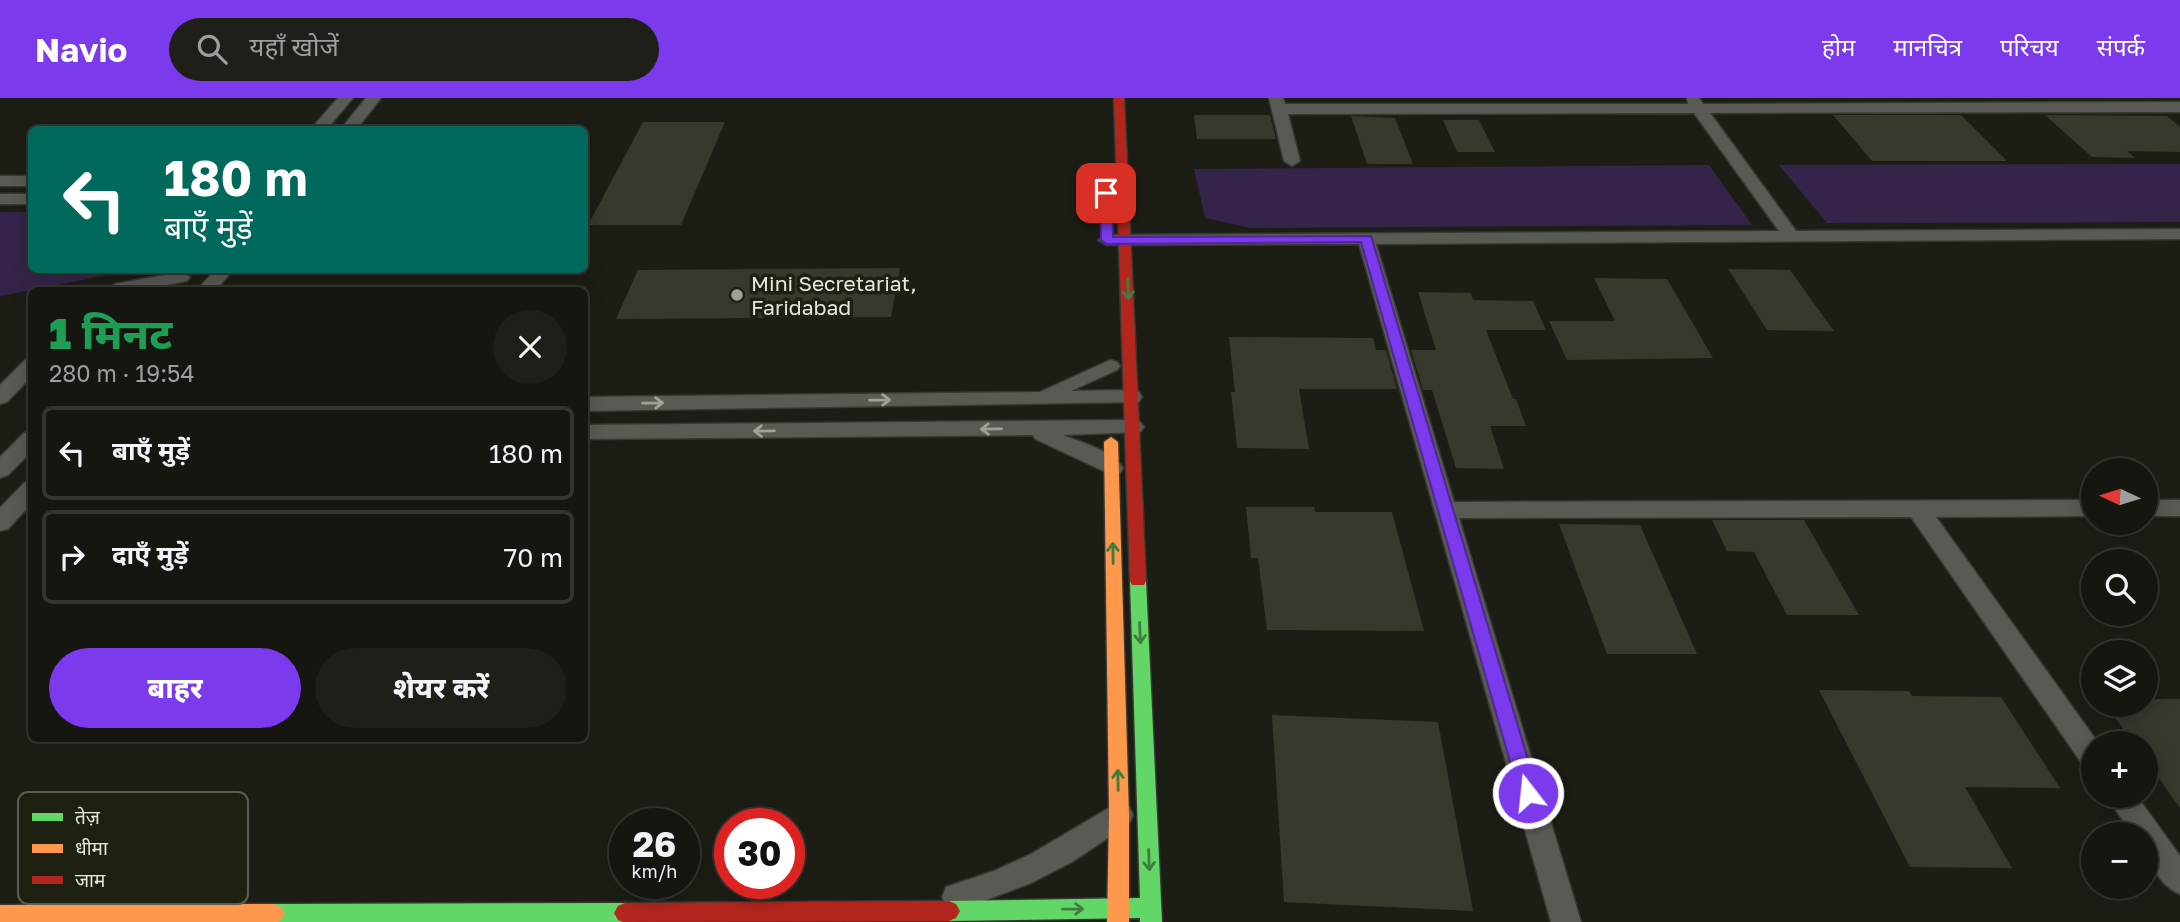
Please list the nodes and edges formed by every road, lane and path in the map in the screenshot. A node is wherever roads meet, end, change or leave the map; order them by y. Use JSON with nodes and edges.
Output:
{"nodes":[{"id":1,"x":346,"y":98,"type":"edge"},
{"id":2,"x":374,"y":98,"type":"edge"},
{"id":3,"x":1104,"y":98,"type":"edge"},
{"id":4,"x":1119,"y":98,"type":"edge"},
{"id":5,"x":1482,"y":103,"type":"edge"},
{"id":6,"x":1695,"y":103,"type":"edge"},
{"id":7,"x":1278,"y":104,"type":"edge"},
{"id":8,"x":2180,"y":107,"type":"edge"},
{"id":9,"x":321,"y":126,"type":"edge"},
{"id":10,"x":350,"y":126,"type":"edge"},
{"id":11,"x":1292,"y":160,"type":"dead end"},
{"id":12,"x":1106,"y":176,"type":"dead end"},
{"id":13,"x":0,"y":181,"type":"edge"},
{"id":14,"x":28,"y":181,"type":"edge"},
{"id":15,"x":0,"y":199,"type":"edge"},
{"id":16,"x":28,"y":199,"type":"edge"},
{"id":17,"x":2172,"y":234,"type":"edge"},
{"id":18,"x":1791,"y":236,"type":"junction"},
{"id":19,"x":1366,"y":239,"type":"junction"},
{"id":20,"x":1107,"y":240,"type":"dead end"},
{"id":21,"x":1126,"y":240,"type":"junction"},
{"id":22,"x":2180,"y":248,"type":"edge"},
{"id":23,"x":221,"y":273,"type":"edge"},
{"id":24,"x":179,"y":279,"type":"edge"},
{"id":25,"x":132,"y":287,"type":"edge"},
{"id":26,"x":209,"y":287,"type":"edge"},
{"id":27,"x":1110,"y":360,"type":"joint"},
{"id":28,"x":28,"y":368,"type":"edge"},
{"id":29,"x":0,"y":397,"type":"edge"},
{"id":30,"x":1121,"y":397,"type":"junction"},
{"id":31,"x":1036,"y":398,"type":"junction"},
{"id":32,"x":588,"y":404,"type":"edge"},
{"id":33,"x":1026,"y":428,"type":"junction"},
{"id":34,"x":1122,"y":428,"type":"junction"},
{"id":35,"x":588,"y":432,"type":"edge"},
{"id":36,"x":28,"y":442,"type":"edge"},
{"id":37,"x":1112,"y":468,"type":"junction"},
{"id":38,"x":0,"y":470,"type":"edge"},
{"id":39,"x":28,"y":492,"type":"edge"},
{"id":40,"x":2081,"y":508,"type":"edge"},
{"id":41,"x":2158,"y":508,"type":"edge"},
{"id":42,"x":2180,"y":508,"type":"edge"},
{"id":43,"x":1918,"y":509,"type":"junction"},
{"id":44,"x":1446,"y":510,"type":"junction"},
{"id":45,"x":0,"y":523,"type":"edge"},
{"id":46,"x":2081,"y":740,"type":"edge"},
{"id":47,"x":2129,"y":808,"type":"edge"},
{"id":48,"x":1119,"y":815,"type":"junction"},
{"id":49,"x":2180,"y":880,"type":"edge"},
{"id":50,"x":900,"y":912,"type":"junction"},
{"id":51,"x":0,"y":915,"type":"edge"},
{"id":52,"x":1118,"y":915,"type":"edge"},
{"id":53,"x":1151,"y":915,"type":"edge"},
{"id":54,"x":1566,"y":922,"type":"edge"}],
"edges":[{"from":1,"to":9,"type":"street"},
{"from":2,"to":10,"type":"street"},
{"from":3,"to":12,"type":"street"},
{"from":4,"to":21,"type":"street"},
{"from":5,"to":6,"type":"street"},
{"from":5,"to":7,"type":"street"},
{"from":6,"to":8,"type":"street"},
{"from":6,"to":18,"type":"street"},
{"from":7,"to":11,"type":"street"},
{"from":13,"to":14,"type":"street"},
{"from":15,"to":16,"type":"street"},
{"from":17,"to":18,"type":"street"},
{"from":17,"to":22,"type":"street"},
{"from":18,"to":19,"type":"street"},
{"from":19,"to":21,"type":"street"},
{"from":19,"to":44,"type":"street"},
{"from":20,"to":21,"type":"street"},
{"from":21,"to":30,"type":"street","one_way":true},
{"from":23,"to":26,"type":"street"},
{"from":24,"to":25,"type":"street"},
{"from":27,"to":30,"type":"street"},
{"from":27,"to":31,"type":"street"},
{"from":28,"to":29,"type":"street"},
{"from":30,"to":31,"type":"street"},
{"from":30,"to":34,"type":"street"},
{"from":32,"to":31,"type":"street","one_way":true},
{"from":33,"to":34,"type":"street"},
{"from":33,"to":35,"type":"street","one_way":true},
{"from":33,"to":37,"type":"street"},
{"from":34,"to":37,"type":"street"},
{"from":34,"to":53,"type":"street","one_way":true},
{"from":36,"to":38,"type":"street"},
{"from":48,"to":37,"type":"street","one_way":true},
{"from":39,"to":45,"type":"street"},
{"from":40,"to":43,"type":"street"},
{"from":41,"to":42,"type":"street"},
{"from":43,"to":44,"type":"street"},
{"from":43,"to":46,"type":"street"},
{"from":44,"to":54,"type":"street"},
{"from":47,"to":49,"type":"street"},
{"from":48,"to":50,"type":"street"},
{"from":48,"to":52,"type":"street"},
{"from":50,"to":51,"type":"street"},
{"from":50,"to":52,"type":"street","one_way":true},
{"from":52,"to":53,"type":"street"}]}
